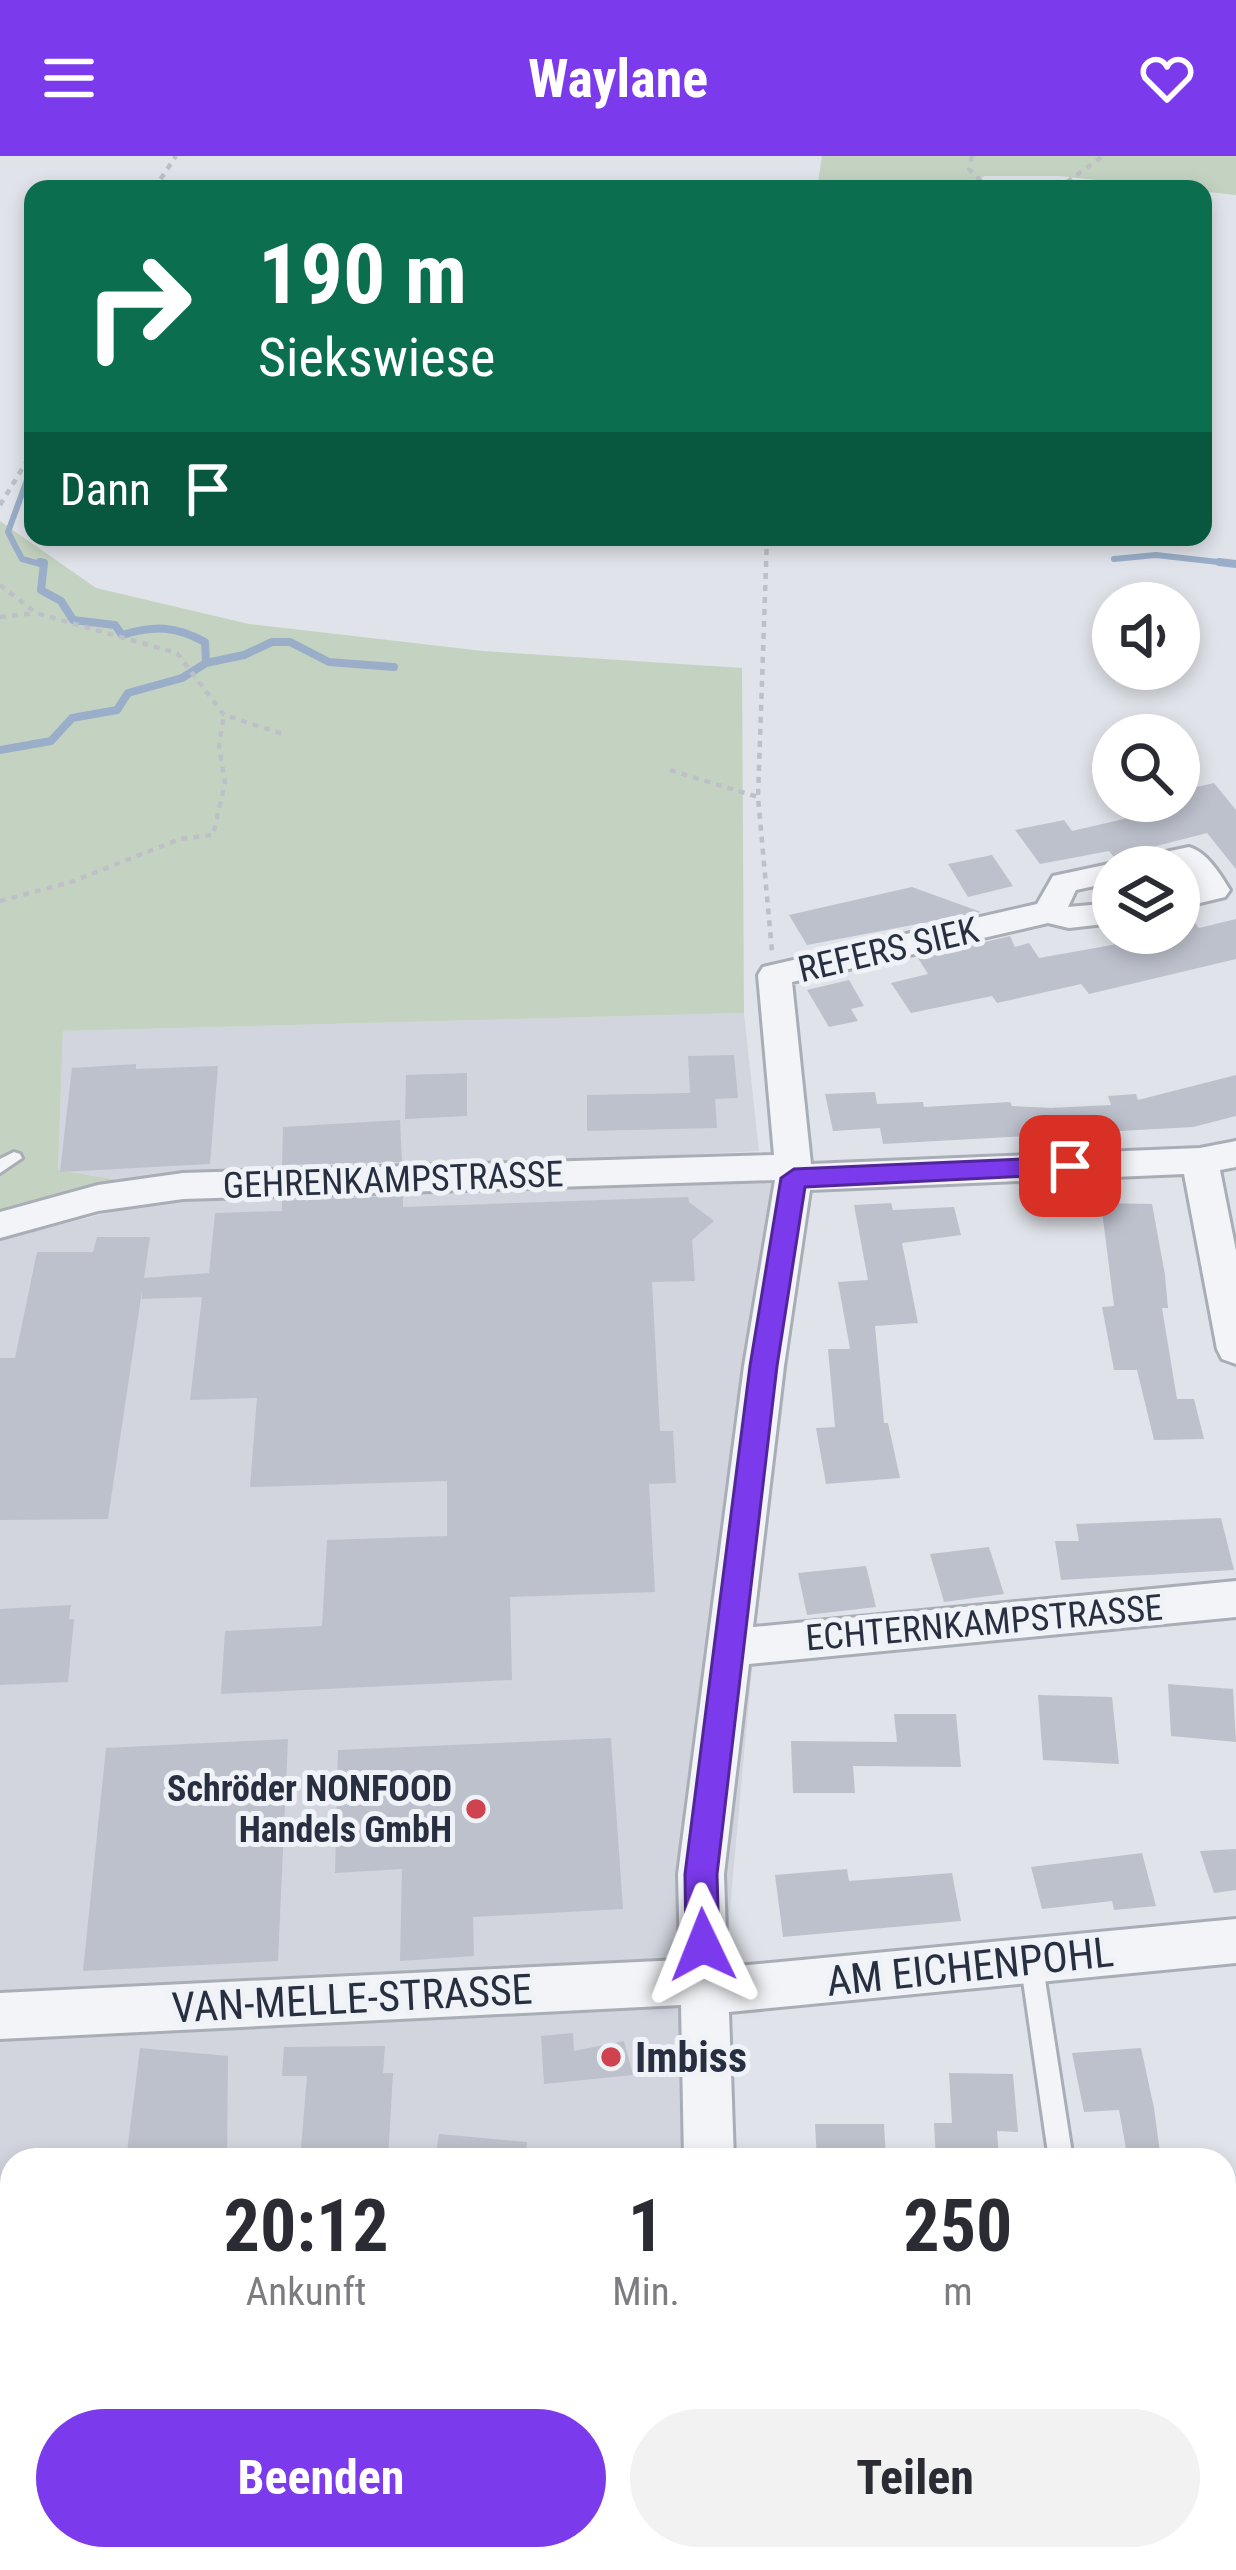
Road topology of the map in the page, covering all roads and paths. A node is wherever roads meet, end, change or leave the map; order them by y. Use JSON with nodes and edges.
{"nodes":[{"id":1,"x":1103,"y":156,"type":"edge"},
{"id":2,"x":1069,"y":180,"type":"edge"},
{"id":3,"x":24,"y":466,"type":"edge"},
{"id":4,"x":0,"y":505,"type":"edge"},
{"id":5,"x":767,"y":546,"type":"edge"},
{"id":6,"x":0,"y":586,"type":"edge"},
{"id":7,"x":36,"y":613,"type":"junction"},
{"id":8,"x":0,"y":617,"type":"edge"},
{"id":9,"x":224,"y":715,"type":"junction"},
{"id":10,"x":286,"y":735,"type":"dead end"},
{"id":11,"x":670,"y":770,"type":"dead end"},
{"id":12,"x":758,"y":797,"type":"junction"},
{"id":13,"x":1200,"y":867,"type":"edge"},
{"id":14,"x":1092,"y":877,"type":"edge"},
{"id":15,"x":1200,"y":894,"type":"edge"},
{"id":16,"x":0,"y":902,"type":"edge"},
{"id":17,"x":1049,"y":912,"type":"junction"},
{"id":18,"x":1092,"y":915,"type":"edge"},
{"id":19,"x":775,"y":975,"type":"junction"},
{"id":20,"x":1218,"y":1158,"type":"edge"},
{"id":21,"x":793,"y":1173,"type":"junction"},
{"id":22,"x":0,"y":1225,"type":"edge"},
{"id":23,"x":1236,"y":1349,"type":"edge"},
{"id":24,"x":1236,"y":1599,"type":"edge"},
{"id":25,"x":732,"y":1647,"type":"junction"},
{"id":26,"x":1236,"y":1941,"type":"edge"},
{"id":27,"x":1030,"y":1960,"type":"junction"},
{"id":28,"x":704,"y":1986,"type":"junction"},
{"id":29,"x":0,"y":2016,"type":"edge"},
{"id":30,"x":709,"y":2148,"type":"edge"},
{"id":31,"x":1059,"y":2148,"type":"edge"}],
"edges":[{"from":1,"to":2,"type":"path"},
{"from":3,"to":4,"type":"path"},
{"from":5,"to":12,"type":"path"},
{"from":6,"to":7,"type":"path"},
{"from":7,"to":8,"type":"path"},
{"from":7,"to":9,"type":"path"},
{"from":9,"to":10,"type":"path"},
{"from":9,"to":16,"type":"path"},
{"from":11,"to":12,"type":"path"},
{"from":12,"to":19,"type":"path"},
{"from":13,"to":15,"type":"street"},
{"from":14,"to":17,"type":"street","name":"REFERS SIEK"},
{"from":17,"to":18,"type":"street","name":"REFERS SIEK"},
{"from":17,"to":19,"type":"street","name":"REFERS SIEK"},
{"from":19,"to":21,"type":"street","name":"REFERS SIEK"},
{"from":20,"to":21,"type":"street","name":"GEHRENKAMPSTRASSE"},
{"from":20,"to":23,"type":"street"},
{"from":21,"to":22,"type":"street","name":"GEHRENKAMPSTRASSE"},
{"from":21,"to":25,"type":"street","name":"REFERS SIEK"},
{"from":24,"to":25,"type":"street","name":"ECHTERNKAMPSTRASSE"},
{"from":25,"to":28,"type":"street","name":"REFERS SIEK"},
{"from":26,"to":27,"type":"street","name":"AM EICHENPOHL"},
{"from":27,"to":28,"type":"street","name":"AM EICHENPOHL"},
{"from":27,"to":31,"type":"lane"},
{"from":28,"to":29,"type":"street","name":"VAN-MELLE-STRASSE"},
{"from":28,"to":30,"type":"street","name":"REFERS SIEK"}]}
